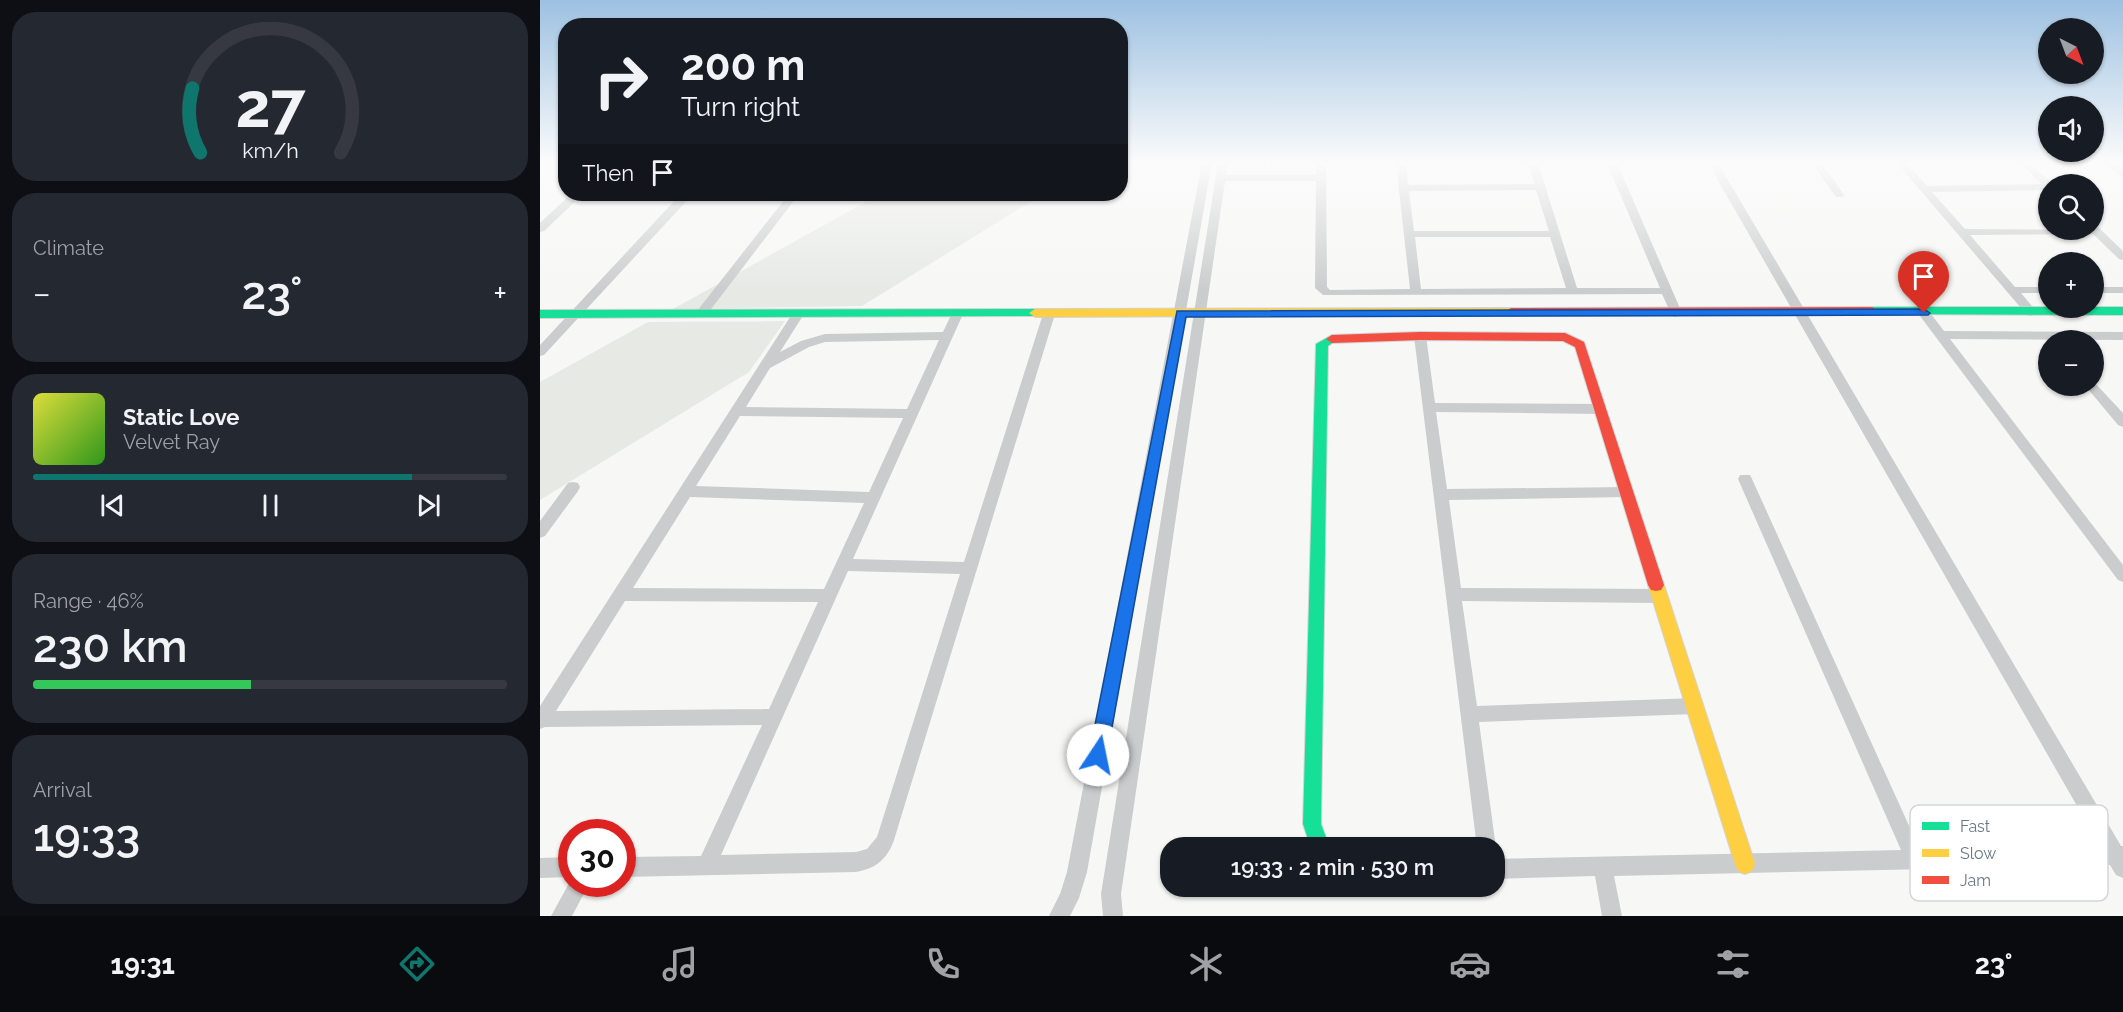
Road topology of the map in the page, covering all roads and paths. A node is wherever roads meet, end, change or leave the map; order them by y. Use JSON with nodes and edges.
{"nodes":[{"id":1,"x":565,"y":206,"type":"edge"},
{"id":2,"x":676,"y":206,"type":"edge"},
{"id":3,"x":785,"y":206,"type":"edge"},
{"id":4,"x":1200,"y":206,"type":"edge"},
{"id":5,"x":1217,"y":206,"type":"edge"},
{"id":6,"x":1321,"y":206,"type":"edge"},
{"id":7,"x":1406,"y":206,"type":"edge"},
{"id":8,"x":1546,"y":206,"type":"edge"},
{"id":9,"x":1630,"y":206,"type":"edge"},
{"id":10,"x":1738,"y":206,"type":"edge"},
{"id":11,"x":1939,"y":206,"type":"edge"},
{"id":12,"x":540,"y":229,"type":"edge"},
{"id":13,"x":2038,"y":231,"type":"edge"},
{"id":14,"x":1962,"y":232,"type":"junction"},
{"id":15,"x":1409,"y":234,"type":"junction"},
{"id":16,"x":1554,"y":234,"type":"junction"},
{"id":17,"x":2104,"y":239,"type":"edge"},
{"id":18,"x":2123,"y":257,"type":"edge"},
{"id":19,"x":2012,"y":290,"type":"junction"},
{"id":20,"x":2038,"y":290,"type":"edge"},
{"id":21,"x":2104,"y":290,"type":"edge"},
{"id":22,"x":2123,"y":290,"type":"edge"},
{"id":23,"x":1572,"y":291,"type":"junction"},
{"id":24,"x":1666,"y":291,"type":"junction"},
{"id":25,"x":1416,"y":293,"type":"junction"},
{"id":26,"x":2123,"y":311,"type":"edge"},
{"id":27,"x":2031,"y":312,"type":"junction"},
{"id":28,"x":1801,"y":313,"type":"junction"},
{"id":29,"x":1924,"y":313,"type":"junction"},
{"id":30,"x":540,"y":314,"type":"edge"},
{"id":31,"x":575,"y":314,"type":"junction"},
{"id":32,"x":701,"y":314,"type":"junction"},
{"id":33,"x":798,"y":314,"type":"junction"},
{"id":34,"x":957,"y":314,"type":"junction"},
{"id":35,"x":1049,"y":314,"type":"junction"},
{"id":36,"x":1181,"y":314,"type":"junction"},
{"id":37,"x":1200,"y":314,"type":"junction"},
{"id":38,"x":1676,"y":314,"type":"junction"},
{"id":39,"x":1941,"y":335,"type":"junction"},
{"id":40,"x":947,"y":336,"type":"junction"},
{"id":41,"x":1420,"y":336,"type":"junction"},
{"id":42,"x":2123,"y":336,"type":"edge"},
{"id":43,"x":2104,"y":337,"type":"edge"},
{"id":44,"x":2038,"y":338,"type":"edge"},
{"id":45,"x":540,"y":352,"type":"edge"},
{"id":46,"x":765,"y":365,"type":"junction"},
{"id":47,"x":2102,"y":396,"type":"edge"},
{"id":48,"x":1430,"y":407,"type":"junction"},
{"id":49,"x":1600,"y":409,"type":"junction"},
{"id":50,"x":736,"y":411,"type":"junction"},
{"id":51,"x":912,"y":414,"type":"junction"},
{"id":52,"x":2120,"y":415,"type":"edge"},
{"id":53,"x":1745,"y":479,"type":"dead end"},
{"id":54,"x":573,"y":487,"type":"dead end"},
{"id":55,"x":686,"y":491,"type":"junction"},
{"id":56,"x":1626,"y":492,"type":"junction"},
{"id":57,"x":1441,"y":495,"type":"junction"},
{"id":58,"x":874,"y":498,"type":"junction"},
{"id":59,"x":540,"y":532,"type":"edge"},
{"id":60,"x":844,"y":565,"type":"junction"},
{"id":61,"x":971,"y":568,"type":"junction"},
{"id":62,"x":2123,"y":576,"type":"edge"},
{"id":63,"x":620,"y":594,"type":"junction"},
{"id":64,"x":1454,"y":594,"type":"junction"},
{"id":65,"x":829,"y":596,"type":"junction"},
{"id":66,"x":1659,"y":596,"type":"junction"},
{"id":67,"x":1695,"y":706,"type":"junction"},
{"id":68,"x":1470,"y":714,"type":"junction"},
{"id":69,"x":775,"y":717,"type":"junction"},
{"id":70,"x":541,"y":720,"type":"edge"},
{"id":71,"x":2088,"y":805,"type":"edge"},
{"id":72,"x":1317,"y":837,"type":"edge"},
{"id":73,"x":1486,"y":837,"type":"edge"},
{"id":74,"x":2108,"y":838,"type":"edge"},
{"id":75,"x":1910,"y":849,"type":"edge"},
{"id":76,"x":2120,"y":859,"type":"edge"},
{"id":77,"x":1910,"y":860,"type":"edge"},
{"id":78,"x":1745,"y":864,"type":"junction"},
{"id":79,"x":707,"y":866,"type":"junction"},
{"id":80,"x":558,"y":867,"type":"edge"},
{"id":81,"x":636,"y":867,"type":"edge"},
{"id":82,"x":1603,"y":867,"type":"junction"},
{"id":83,"x":540,"y":868,"type":"edge"},
{"id":84,"x":1505,"y":869,"type":"edge"},
{"id":85,"x":572,"y":897,"type":"edge"},
{"id":86,"x":561,"y":916,"type":"edge"},
{"id":87,"x":1059,"y":916,"type":"edge"},
{"id":88,"x":1113,"y":916,"type":"edge"},
{"id":89,"x":1612,"y":916,"type":"edge"}],
"edges":[{"from":1,"to":12,"type":"street"},
{"from":2,"to":31,"type":"street"},
{"from":3,"to":32,"type":"street"},
{"from":4,"to":36,"type":"street"},
{"from":5,"to":37,"type":"street"},
{"from":6,"to":25,"type":"street"},
{"from":7,"to":15,"type":"street"},
{"from":8,"to":16,"type":"street"},
{"from":9,"to":24,"type":"street"},
{"from":10,"to":28,"type":"street"},
{"from":11,"to":14,"type":"street"},
{"from":13,"to":14,"type":"street"},
{"from":14,"to":19,"type":"street"},
{"from":15,"to":16,"type":"street"},
{"from":15,"to":25,"type":"street"},
{"from":16,"to":23,"type":"street"},
{"from":17,"to":18,"type":"street"},
{"from":19,"to":20,"type":"street"},
{"from":19,"to":27,"type":"street"},
{"from":21,"to":22,"type":"street"},
{"from":23,"to":24,"type":"street"},
{"from":23,"to":25,"type":"street"},
{"from":24,"to":38,"type":"street"},
{"from":26,"to":27,"type":"street"},
{"from":27,"to":29,"type":"street"},
{"from":28,"to":29,"type":"street"},
{"from":28,"to":38,"type":"street"},
{"from":28,"to":71,"type":"street"},
{"from":29,"to":39,"type":"street"},
{"from":30,"to":31,"type":"street"},
{"from":31,"to":32,"type":"street"},
{"from":31,"to":45,"type":"street"},
{"from":32,"to":33,"type":"street"},
{"from":33,"to":34,"type":"street"},
{"from":33,"to":46,"type":"street"},
{"from":34,"to":35,"type":"street"},
{"from":34,"to":40,"type":"street"},
{"from":35,"to":36,"type":"street"},
{"from":35,"to":61,"type":"street"},
{"from":36,"to":37,"type":"street"},
{"from":36,"to":87,"type":"street"},
{"from":37,"to":38,"type":"street"},
{"from":37,"to":88,"type":"street"},
{"from":39,"to":44,"type":"street"},
{"from":39,"to":62,"type":"street"},
{"from":40,"to":46,"type":"street"},
{"from":40,"to":51,"type":"street"},
{"from":41,"to":48,"type":"street"},
{"from":41,"to":49,"type":"street"},
{"from":41,"to":72,"type":"street"},
{"from":42,"to":43,"type":"street"},
{"from":46,"to":50,"type":"street"},
{"from":47,"to":52,"type":"street"},
{"from":48,"to":49,"type":"street"},
{"from":48,"to":57,"type":"street"},
{"from":49,"to":56,"type":"street"},
{"from":50,"to":51,"type":"street"},
{"from":50,"to":55,"type":"street"},
{"from":51,"to":58,"type":"street"},
{"from":53,"to":75,"type":"street"},
{"from":54,"to":59,"type":"street"},
{"from":55,"to":58,"type":"street"},
{"from":55,"to":63,"type":"street"},
{"from":56,"to":57,"type":"street"},
{"from":56,"to":66,"type":"street"},
{"from":57,"to":64,"type":"street"},
{"from":58,"to":60,"type":"street"},
{"from":60,"to":61,"type":"street"},
{"from":60,"to":65,"type":"street"},
{"from":61,"to":79,"type":"street"},
{"from":63,"to":65,"type":"street"},
{"from":63,"to":70,"type":"street"},
{"from":64,"to":66,"type":"street"},
{"from":64,"to":68,"type":"street"},
{"from":65,"to":69,"type":"street"},
{"from":66,"to":67,"type":"street"},
{"from":67,"to":68,"type":"street"},
{"from":67,"to":78,"type":"street"},
{"from":68,"to":73,"type":"street"},
{"from":69,"to":70,"type":"street"},
{"from":69,"to":79,"type":"street"},
{"from":74,"to":76,"type":"street"},
{"from":77,"to":78,"type":"street"},
{"from":78,"to":82,"type":"street"},
{"from":79,"to":81,"type":"street"},
{"from":80,"to":83,"type":"street"},
{"from":82,"to":84,"type":"street"},
{"from":82,"to":89,"type":"street"},
{"from":85,"to":86,"type":"street"}]}
